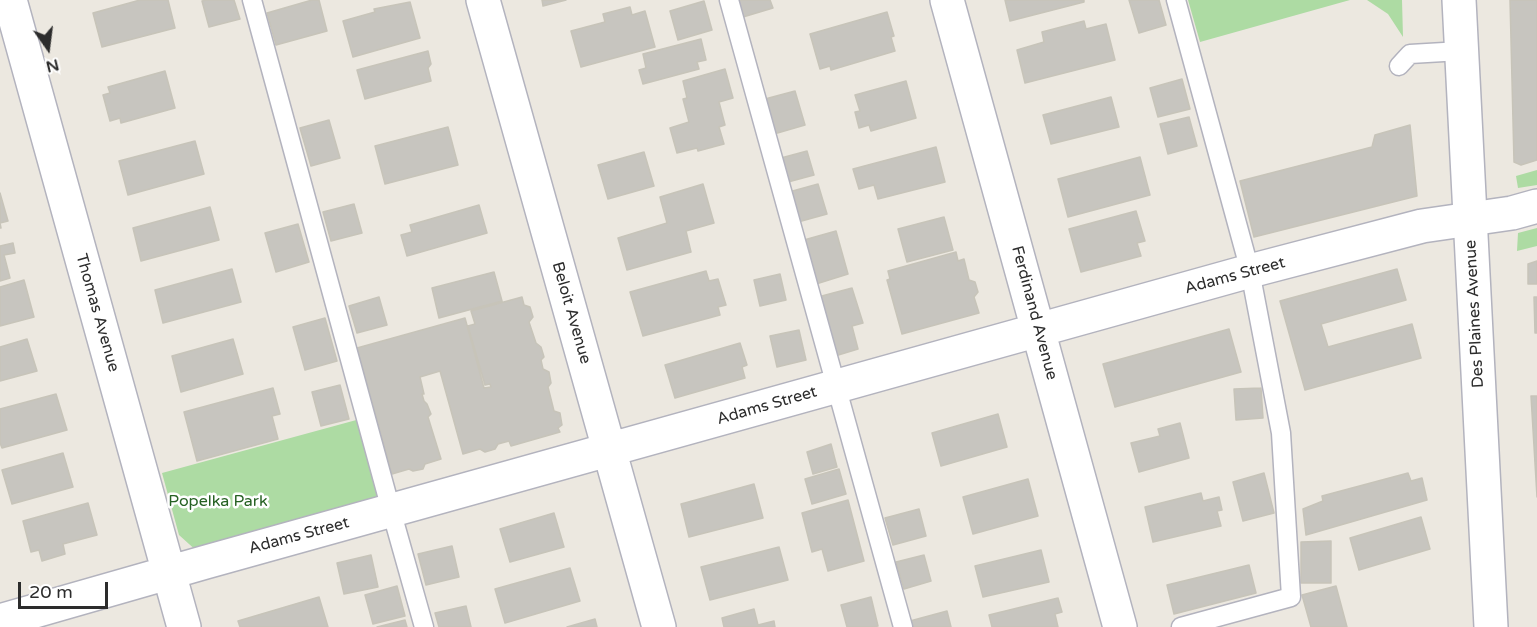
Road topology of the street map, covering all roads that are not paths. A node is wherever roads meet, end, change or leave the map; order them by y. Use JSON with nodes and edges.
{"nodes":[{"id":1,"x":10,"y":0,"type":"edge"},
{"id":2,"x":252,"y":0,"type":"edge"},
{"id":3,"x":483,"y":0,"type":"edge"},
{"id":4,"x":729,"y":0,"type":"edge"},
{"id":5,"x":947,"y":0,"type":"edge"},
{"id":6,"x":1176,"y":0,"type":"edge"},
{"id":7,"x":1459,"y":0,"type":"edge"},
{"id":8,"x":1461,"y":51,"type":"junction"},
{"id":9,"x":1399,"y":66,"type":"dead end"},
{"id":10,"x":1537,"y":206,"type":"edge"},
{"id":11,"x":1470,"y":219,"type":"junction"},
{"id":12,"x":1250,"y":271,"type":"junction"},
{"id":13,"x":1038,"y":330,"type":"junction"},
{"id":14,"x":837,"y":386,"type":"junction"},
{"id":15,"x":610,"y":449,"type":"junction"},
{"id":16,"x":391,"y":510,"type":"junction"},
{"id":17,"x":169,"y":572,"type":"junction"},
{"id":18,"x":0,"y":621,"type":"edge"},
{"id":19,"x":184,"y":627,"type":"edge"},
{"id":20,"x":424,"y":627,"type":"edge"},
{"id":21,"x":659,"y":627,"type":"edge"},
{"id":22,"x":903,"y":627,"type":"edge"},
{"id":23,"x":1120,"y":627,"type":"edge"},
{"id":24,"x":1180,"y":627,"type":"edge"},
{"id":25,"x":1491,"y":627,"type":"edge"}],
"edges":[{"from":1,"to":17,"type":"street","name":"Thomas Avenue"},
{"from":2,"to":16,"type":"lane"},
{"from":3,"to":15,"type":"street","name":"Beloit Avenue"},
{"from":4,"to":14,"type":"lane"},
{"from":5,"to":13,"type":"street","name":"Ferdinand Avenue"},
{"from":6,"to":12,"type":"lane"},
{"from":7,"to":8,"type":"street","name":"Des Plaines Avenue"},
{"from":8,"to":9,"type":"lane"},
{"from":8,"to":11,"type":"street","name":"Des Plaines Avenue"},
{"from":10,"to":11,"type":"street","name":"Adams Street"},
{"from":11,"to":12,"type":"street","name":"Adams Street"},
{"from":11,"to":25,"type":"street","name":"Des Plaines Avenue"},
{"from":12,"to":13,"type":"street","name":"Adams Street"},
{"from":12,"to":24,"type":"lane"},
{"from":13,"to":14,"type":"street","name":"Adams Street"},
{"from":13,"to":23,"type":"street","name":"Ferdinand Avenue"},
{"from":14,"to":15,"type":"street","name":"Adams Street"},
{"from":14,"to":22,"type":"lane"},
{"from":15,"to":16,"type":"street","name":"Adams Street"},
{"from":15,"to":21,"type":"street","name":"Beloit Avenue"},
{"from":16,"to":17,"type":"street","name":"Adams Street"},
{"from":16,"to":20,"type":"lane"},
{"from":17,"to":18,"type":"street","name":"Adams Street"},
{"from":17,"to":19,"type":"street","name":"Thomas Avenue"}]}
